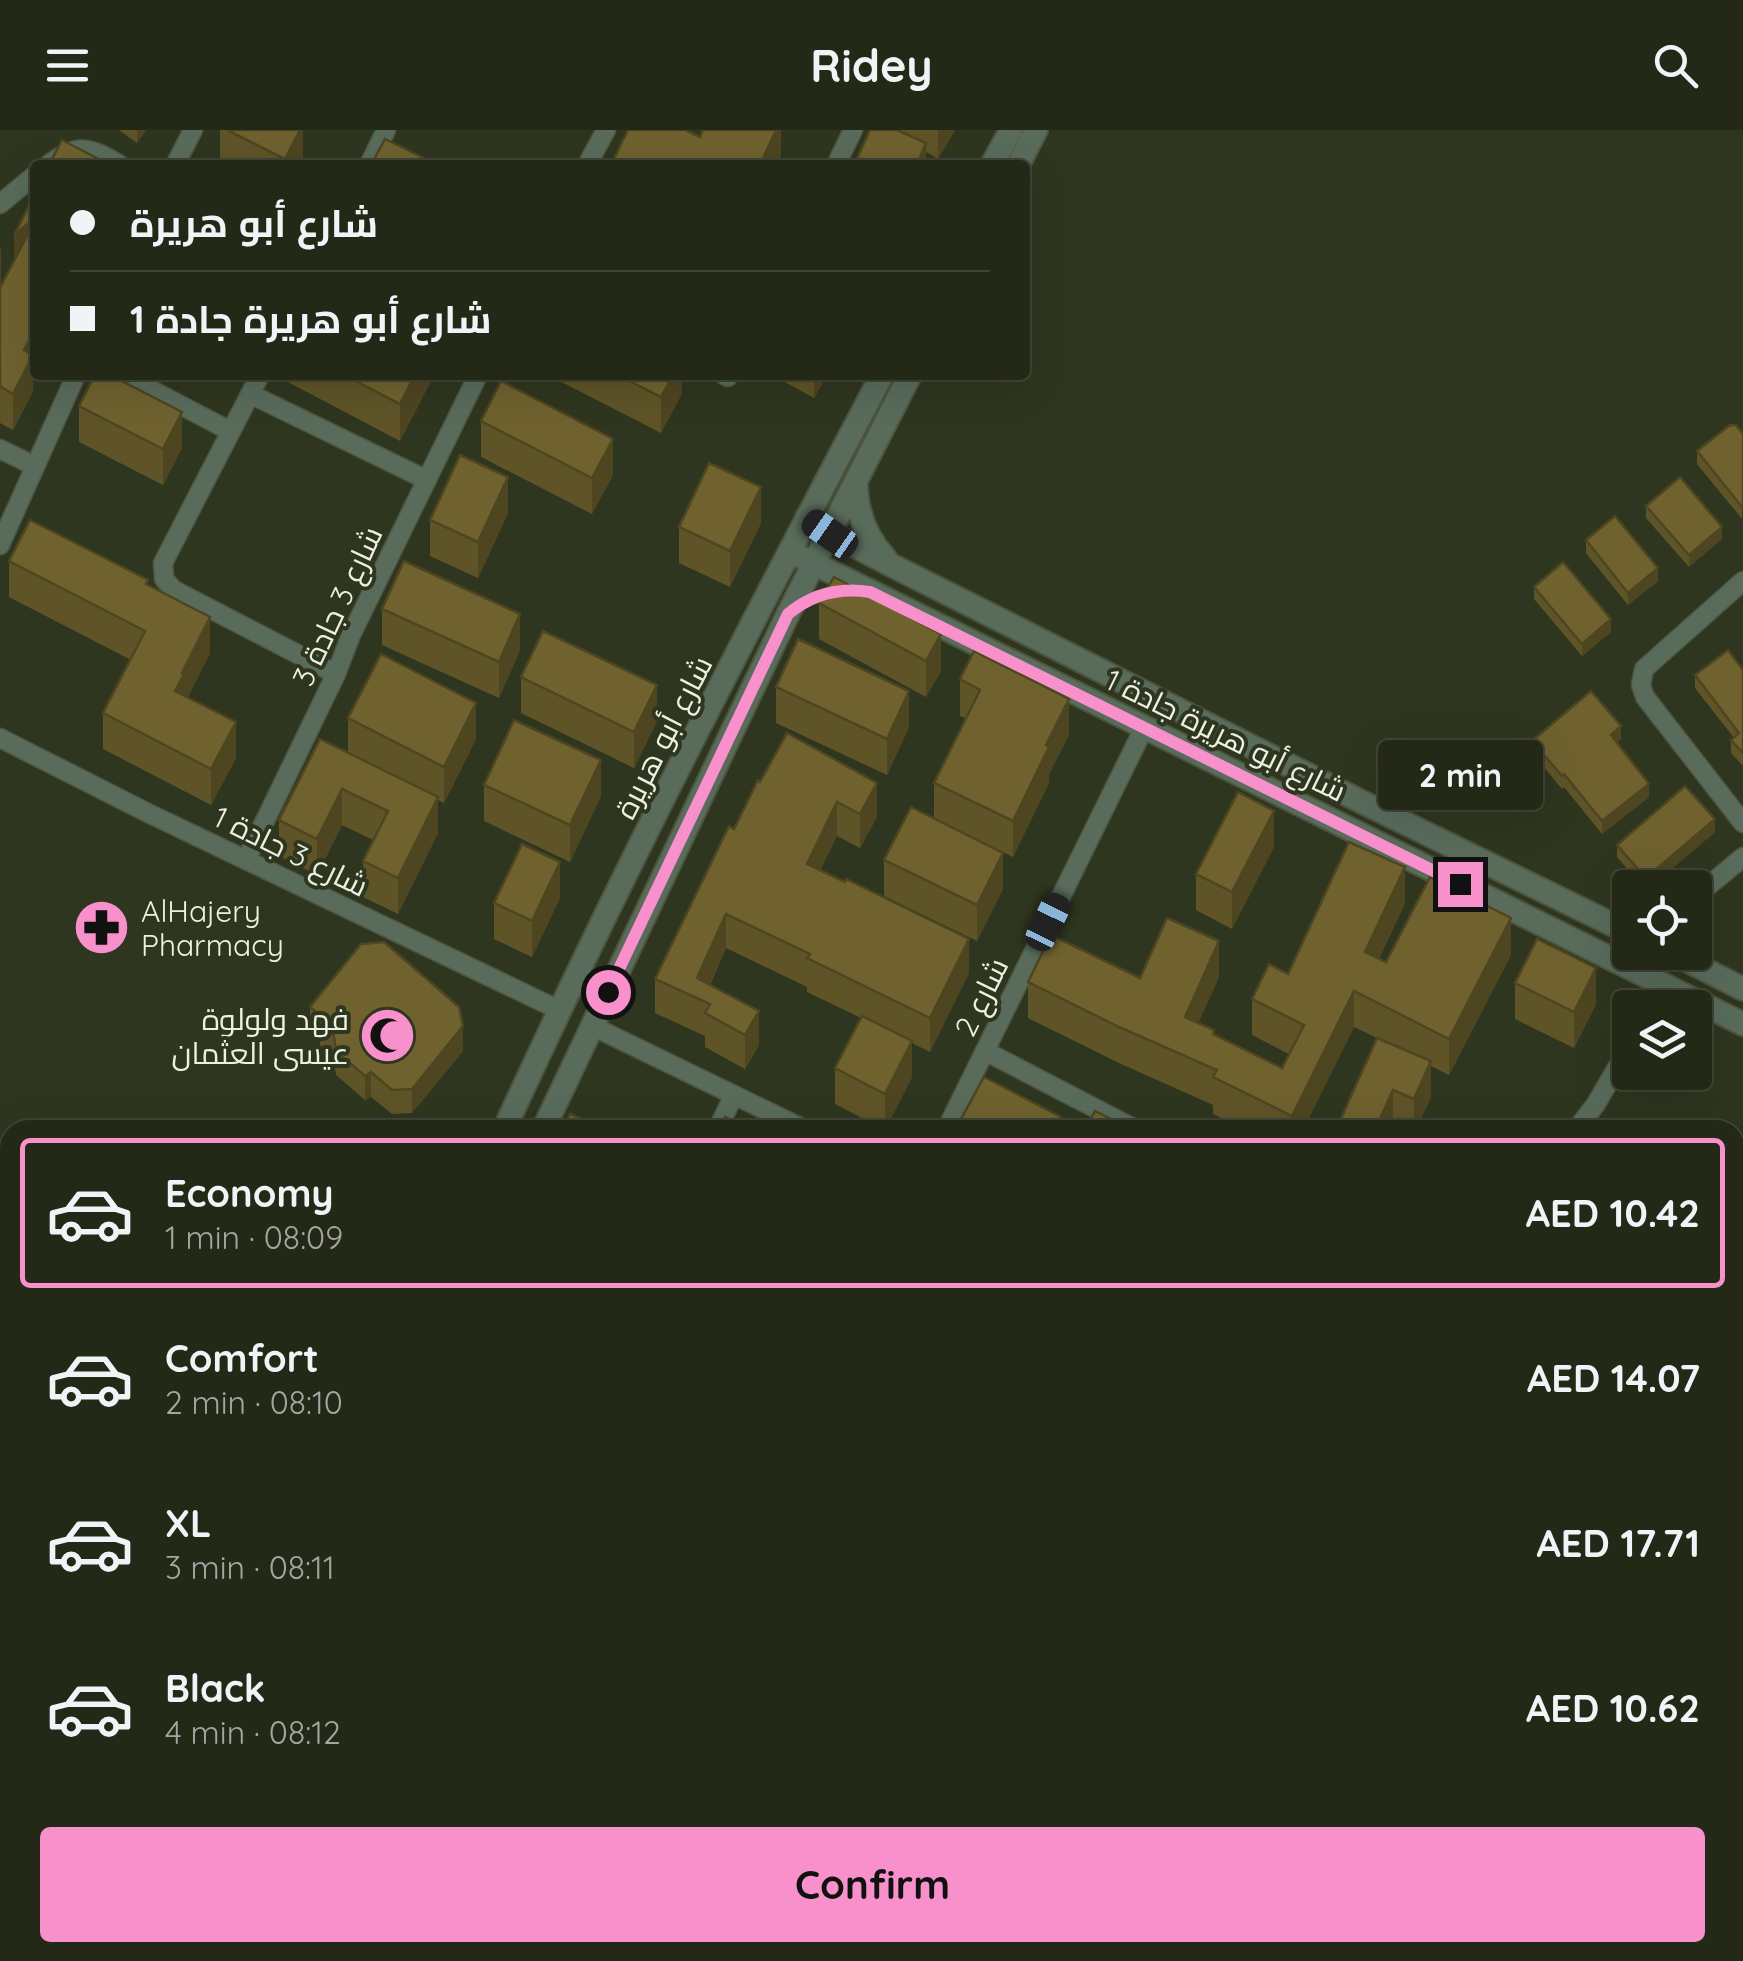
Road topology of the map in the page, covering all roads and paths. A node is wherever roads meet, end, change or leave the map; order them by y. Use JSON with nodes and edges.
{"nodes":[{"id":1,"x":193,"y":130,"type":"edge"},
{"id":2,"x":386,"y":130,"type":"edge"},
{"id":3,"x":606,"y":130,"type":"edge"},
{"id":4,"x":853,"y":130,"type":"edge"},
{"id":5,"x":1010,"y":130,"type":"edge"},
{"id":6,"x":1036,"y":130,"type":"edge"},
{"id":7,"x":56,"y":160,"type":"edge"},
{"id":8,"x":112,"y":160,"type":"edge"},
{"id":9,"x":177,"y":160,"type":"edge"},
{"id":10,"x":371,"y":160,"type":"edge"},
{"id":11,"x":590,"y":160,"type":"edge"},
{"id":12,"x":838,"y":160,"type":"edge"},
{"id":13,"x":995,"y":160,"type":"edge"},
{"id":14,"x":1021,"y":160,"type":"edge"},
{"id":15,"x":30,"y":179,"type":"edge"},
{"id":16,"x":0,"y":204,"type":"edge"},
{"id":17,"x":74,"y":380,"type":"edge"},
{"id":18,"x":133,"y":380,"type":"edge"},
{"id":19,"x":257,"y":380,"type":"edge"},
{"id":20,"x":476,"y":380,"type":"edge"},
{"id":21,"x":879,"y":380,"type":"edge"},
{"id":22,"x":907,"y":380,"type":"edge"},
{"id":23,"x":250,"y":394,"type":"junction"},
{"id":24,"x":230,"y":431,"type":"junction"},
{"id":25,"x":0,"y":449,"type":"edge"},
{"id":26,"x":34,"y":466,"type":"junction"},
{"id":27,"x":426,"y":480,"type":"junction"},
{"id":28,"x":856,"y":481,"type":"junction"},
{"id":29,"x":807,"y":517,"type":"junction"},
{"id":30,"x":830,"y":534,"type":"junction"},
{"id":31,"x":0,"y":545,"type":"edge"},
{"id":32,"x":791,"y":552,"type":"junction"},
{"id":33,"x":814,"y":564,"type":"junction"},
{"id":34,"x":894,"y":567,"type":"junction"},
{"id":35,"x":1743,"y":582,"type":"edge"},
{"id":36,"x":870,"y":592,"type":"junction"},
{"id":37,"x":788,"y":614,"type":"junction"},
{"id":38,"x":336,"y":674,"type":"junction"},
{"id":39,"x":1144,"y":728,"type":"junction"},
{"id":40,"x":0,"y":738,"type":"edge"},
{"id":41,"x":1743,"y":823,"type":"edge"},
{"id":42,"x":1743,"y":857,"type":"edge"},
{"id":43,"x":246,"y":860,"type":"junction"},
{"id":44,"x":1712,"y":883,"type":"edge"},
{"id":45,"x":1612,"y":924,"type":"edge"},
{"id":46,"x":1706,"y":970,"type":"edge"},
{"id":47,"x":1743,"y":988,"type":"edge"},
{"id":48,"x":1652,"y":990,"type":"edge"},
{"id":49,"x":559,"y":1010,"type":"junction"},
{"id":50,"x":1712,"y":1018,"type":"edge"},
{"id":51,"x":1743,"y":1024,"type":"edge"},
{"id":52,"x":592,"y":1026,"type":"junction"},
{"id":53,"x":984,"y":1052,"type":"junction"},
{"id":54,"x":1612,"y":1076,"type":"edge"},
{"id":55,"x":734,"y":1096,"type":"junction"},
{"id":56,"x":509,"y":1120,"type":"edge"},
{"id":57,"x":548,"y":1120,"type":"edge"},
{"id":58,"x":722,"y":1120,"type":"edge"},
{"id":59,"x":785,"y":1120,"type":"edge"},
{"id":60,"x":951,"y":1120,"type":"edge"},
{"id":61,"x":1117,"y":1120,"type":"edge"},
{"id":62,"x":1584,"y":1120,"type":"edge"}],
"edges":[{"from":1,"to":9,"type":"street"},
{"from":2,"to":10,"type":"street"},
{"from":3,"to":11,"type":"street"},
{"from":4,"to":12,"type":"street"},
{"from":5,"to":13,"type":"street"},
{"from":6,"to":14,"type":"street"},
{"from":7,"to":8,"type":"street"},
{"from":15,"to":16,"type":"street"},
{"from":17,"to":26,"type":"street"},
{"from":18,"to":24,"type":"street"},
{"from":19,"to":23,"type":"street"},
{"from":20,"to":27,"type":"street","name":"شارع 3 جادة 3"},
{"from":21,"to":29,"type":"street","name":"شارع أبو هريرة"},
{"from":22,"to":28,"type":"street","name":"شارع أبو هريرة"},
{"from":23,"to":24,"type":"street"},
{"from":23,"to":27,"type":"street"},
{"from":24,"to":38,"type":"street"},
{"from":25,"to":26,"type":"street"},
{"from":26,"to":31,"type":"street"},
{"from":27,"to":38,"type":"street","name":"شارع 3 جادة 3"},
{"from":28,"to":30,"type":"street","name":"شارع أبو هريرة"},
{"from":28,"to":34,"type":"street"},
{"from":29,"to":30,"type":"street","name":"شارع أبو هريرة جادة 1"},
{"from":29,"to":32,"type":"street","name":"شارع أبو هريرة"},
{"from":30,"to":33,"type":"street","name":"شارع أبو هريرة"},
{"from":30,"to":34,"type":"street","name":"شارع أبو هريرة جادة 1"},
{"from":32,"to":33,"type":"street","name":"شارع أبو هريرة جادة 1"},
{"from":32,"to":49,"type":"street","name":"شارع أبو هريرة"},
{"from":33,"to":36,"type":"street","name":"شارع أبو هريرة جادة 1"},
{"from":33,"to":37,"type":"street","name":"شارع أبو هريرة"},
{"from":34,"to":45,"type":"street","name":"شارع أبو هريرة جادة 1"},
{"from":35,"to":41,"type":"street"},
{"from":36,"to":37,"type":"street"},
{"from":36,"to":39,"type":"street","name":"شارع أبو هريرة جادة 1"},
{"from":37,"to":52,"type":"street","name":"شارع أبو هريرة"},
{"from":38,"to":43,"type":"street","name":"شارع 3 جادة 3"},
{"from":39,"to":48,"type":"street","name":"شارع أبو هريرة جادة 1"},
{"from":39,"to":53,"type":"street","name":"شارع 2"},
{"from":40,"to":43,"type":"street","name":"شارع 3 جادة 1"},
{"from":42,"to":44,"type":"street"},
{"from":43,"to":49,"type":"street","name":"شارع 3 جادة 1"},
{"from":46,"to":47,"type":"street"},
{"from":49,"to":56,"type":"street","name":"شارع أبو هريرة"},
{"from":50,"to":51,"type":"street","name":"شارع أبو هريرة جادة 1"},
{"from":52,"to":55,"type":"street"},
{"from":52,"to":57,"type":"street","name":"شارع أبو هريرة"},
{"from":53,"to":60,"type":"street","name":"شارع 2"},
{"from":53,"to":61,"type":"street"},
{"from":54,"to":62,"type":"street"},
{"from":55,"to":58,"type":"street"},
{"from":55,"to":59,"type":"street"}]}
